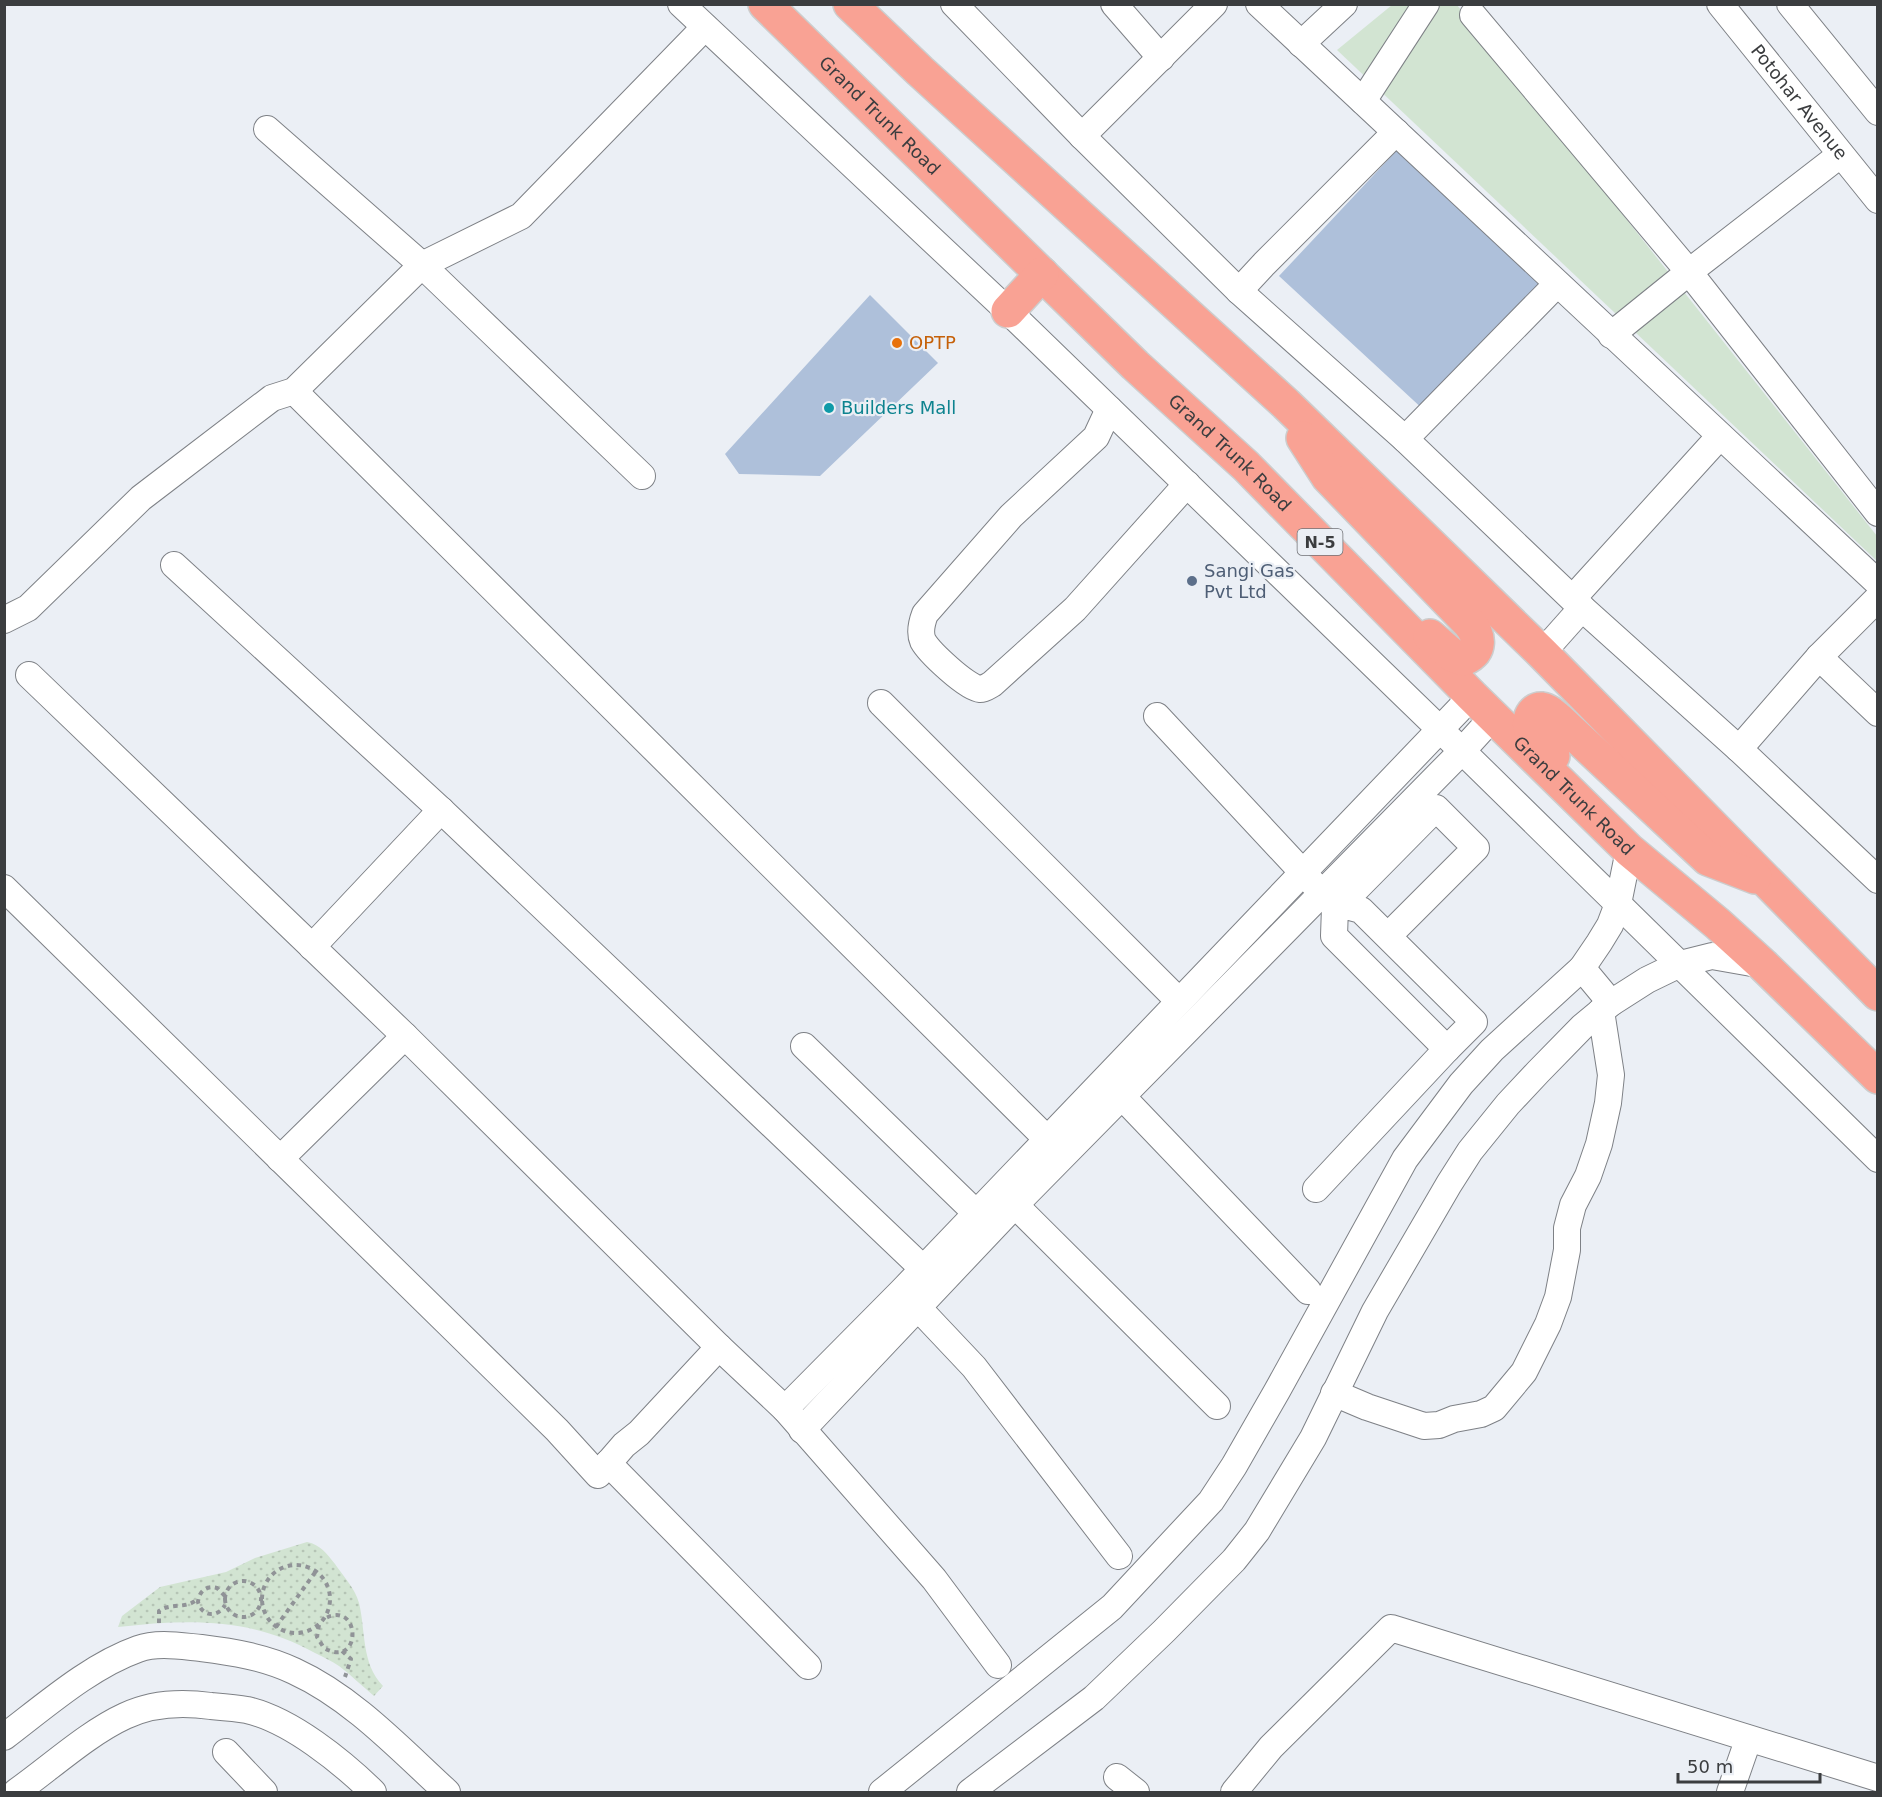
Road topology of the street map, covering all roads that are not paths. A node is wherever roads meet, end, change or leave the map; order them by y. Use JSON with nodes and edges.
{"nodes":[{"id":1,"x":681,"y":4,"type":"edge"},
{"id":2,"x":765,"y":4,"type":"edge"},
{"id":3,"x":850,"y":4,"type":"edge"},
{"id":4,"x":954,"y":4,"type":"edge"},
{"id":5,"x":1114,"y":4,"type":"edge"},
{"id":6,"x":1214,"y":4,"type":"edge"},
{"id":7,"x":1259,"y":4,"type":"edge"},
{"id":8,"x":1344,"y":4,"type":"edge"},
{"id":9,"x":1426,"y":4,"type":"edge"},
{"id":10,"x":1720,"y":4,"type":"edge"},
{"id":11,"x":1790,"y":4,"type":"edge"},
{"id":12,"x":1473,"y":15,"type":"dead end"},
{"id":13,"x":705,"y":27,"type":"junction"},
{"id":14,"x":1301,"y":44,"type":"junction"},
{"id":15,"x":1161,"y":58,"type":"junction"},
{"id":16,"x":1363,"y":101,"type":"junction"},
{"id":17,"x":1878,"y":112,"type":"edge"},
{"id":18,"x":267,"y":129,"type":"dead end"},
{"id":19,"x":1396,"y":132,"type":"junction"},
{"id":20,"x":1082,"y":136,"type":"junction"},
{"id":21,"x":1840,"y":155,"type":"junction"},
{"id":22,"x":1878,"y":200,"type":"edge"},
{"id":23,"x":422,"y":265,"type":"junction"},
{"id":24,"x":1689,"y":272,"type":"junction"},
{"id":25,"x":1042,"y":274,"type":"junction"},
{"id":26,"x":1557,"y":284,"type":"junction"},
{"id":27,"x":1239,"y":291,"type":"junction"},
{"id":28,"x":1008,"y":311,"type":"junction"},
{"id":29,"x":1611,"y":335,"type":"junction"},
{"id":30,"x":294,"y":391,"type":"junction"},
{"id":31,"x":1286,"y":404,"type":"junction"},
{"id":32,"x":1109,"y":409,"type":"junction"},
{"id":33,"x":1720,"y":436,"type":"junction"},
{"id":34,"x":1405,"y":439,"type":"junction"},
{"id":35,"x":1246,"y":466,"type":"junction"},
{"id":36,"x":642,"y":476,"type":"dead end"},
{"id":37,"x":1187,"y":484,"type":"junction"},
{"id":38,"x":1878,"y":513,"type":"edge"},
{"id":39,"x":174,"y":565,"type":"dead end"},
{"id":40,"x":1878,"y":583,"type":"edge"},
{"id":41,"x":1878,"y":598,"type":"edge"},
{"id":42,"x":1577,"y":603,"type":"junction"},
{"id":43,"x":4,"y":621,"type":"edge"},
{"id":44,"x":1542,"y":653,"type":"junction"},
{"id":45,"x":1819,"y":657,"type":"junction"},
{"id":46,"x":29,"y":675,"type":"dead end"},
{"id":47,"x":881,"y":703,"type":"dead end"},
{"id":48,"x":1482,"y":707,"type":"junction"},
{"id":49,"x":1878,"y":713,"type":"edge"},
{"id":50,"x":1157,"y":716,"type":"dead end"},
{"id":51,"x":1440,"y":729,"type":"junction"},
{"id":52,"x":1739,"y":749,"type":"junction"},
{"id":53,"x":1462,"y":751,"type":"junction"},
{"id":54,"x":441,"y":810,"type":"junction"},
{"id":55,"x":1629,"y":850,"type":"junction"},
{"id":56,"x":1302,"y":872,"type":"junction"},
{"id":57,"x":1878,"y":880,"type":"edge"},
{"id":58,"x":1765,"y":881,"type":"junction"},
{"id":59,"x":4,"y":888,"type":"edge"},
{"id":60,"x":1334,"y":902,"type":"junction"},
{"id":61,"x":1618,"y":904,"type":"junction"},
{"id":62,"x":1718,"y":924,"type":"junction"},
{"id":63,"x":1388,"y":936,"type":"junction"},
{"id":64,"x":312,"y":947,"type":"junction"},
{"id":65,"x":1680,"y":964,"type":"junction"},
{"id":66,"x":1763,"y":965,"type":"junction"},
{"id":67,"x":1582,"y":968,"type":"junction"},
{"id":68,"x":1878,"y":994,"type":"edge"},
{"id":69,"x":1179,"y":1001,"type":"junction"},
{"id":70,"x":1606,"y":1007,"type":"junction"},
{"id":71,"x":405,"y":1036,"type":"junction"},
{"id":72,"x":804,"y":1046,"type":"dead end"},
{"id":73,"x":1448,"y":1049,"type":"junction"},
{"id":74,"x":1878,"y":1077,"type":"edge"},
{"id":75,"x":1105,"y":1078,"type":"junction"},
{"id":76,"x":1122,"y":1096,"type":"junction"},
{"id":77,"x":1046,"y":1138,"type":"junction"},
{"id":78,"x":280,"y":1159,"type":"junction"},
{"id":79,"x":1878,"y":1159,"type":"edge"},
{"id":80,"x":1316,"y":1189,"type":"dead end"},
{"id":81,"x":1006,"y":1197,"type":"junction"},
{"id":82,"x":976,"y":1213,"type":"junction"},
{"id":83,"x":930,"y":1278,"type":"junction"},
{"id":84,"x":1308,"y":1291,"type":"dead end"},
{"id":85,"x":909,"y":1300,"type":"junction"},
{"id":86,"x":719,"y":1347,"type":"junction"},
{"id":87,"x":1334,"y":1393,"type":"junction"},
{"id":88,"x":1217,"y":1406,"type":"dead end"},
{"id":89,"x":785,"y":1409,"type":"junction"},
{"id":90,"x":802,"y":1430,"type":"junction"},
{"id":91,"x":608,"y":1463,"type":"junction"},
{"id":92,"x":1119,"y":1556,"type":"dead end"},
{"id":93,"x":998,"y":1665,"type":"dead end"},
{"id":94,"x":808,"y":1666,"type":"dead end"},
{"id":95,"x":4,"y":1737,"type":"edge"},
{"id":96,"x":1746,"y":1738,"type":"junction"},
{"id":97,"x":225,"y":1752,"type":"dead end"},
{"id":98,"x":1878,"y":1778,"type":"edge"},
{"id":99,"x":16,"y":1792,"type":"edge"},
{"id":100,"x":264,"y":1792,"type":"edge"},
{"id":101,"x":373,"y":1792,"type":"edge"},
{"id":102,"x":447,"y":1792,"type":"edge"},
{"id":103,"x":882,"y":1792,"type":"edge"},
{"id":104,"x":970,"y":1792,"type":"edge"},
{"id":105,"x":1234,"y":1792,"type":"edge"},
{"id":106,"x":1730,"y":1792,"type":"edge"}],
"edges":[{"from":1,"to":13,"type":"street"},
{"from":2,"to":25,"type":"highway","name":"Grand Trunk Road","number":"N-5"},
{"from":3,"to":31,"type":"highway"},
{"from":4,"to":20,"type":"street"},
{"from":5,"to":15,"type":"street"},
{"from":6,"to":15,"type":"street"},
{"from":7,"to":14,"type":"street"},
{"from":8,"to":14,"type":"street"},
{"from":9,"to":16,"type":"street"},
{"from":10,"to":21,"type":"street","name":"Potohar Avenue"},
{"from":11,"to":17,"type":"street"},
{"from":12,"to":24,"type":"street"},
{"from":13,"to":23,"type":"street"},
{"from":13,"to":28,"type":"street"},
{"from":14,"to":16,"type":"street"},
{"from":15,"to":20,"type":"street"},
{"from":16,"to":19,"type":"street"},
{"from":18,"to":23,"type":"street"},
{"from":19,"to":26,"type":"street"},
{"from":19,"to":27,"type":"street"},
{"from":20,"to":27,"type":"street"},
{"from":21,"to":22,"type":"street","name":"Potohar Avenue"},
{"from":21,"to":24,"type":"street"},
{"from":23,"to":30,"type":"street"},
{"from":23,"to":36,"type":"street"},
{"from":24,"to":29,"type":"street"},
{"from":24,"to":38,"type":"street"},
{"from":25,"to":28,"type":"highway"},
{"from":25,"to":35,"type":"highway","name":"Grand Trunk Road","number":"N-5"},
{"from":26,"to":29,"type":"street"},
{"from":26,"to":34,"type":"street"},
{"from":27,"to":34,"type":"street"},
{"from":28,"to":32,"type":"street"},
{"from":29,"to":33,"type":"street"},
{"from":30,"to":43,"type":"street"},
{"from":30,"to":77,"type":"street"},
{"from":31,"to":35,"type":"highway"},
{"from":31,"to":44,"type":"highway"},
{"from":32,"to":37,"type":"street"},
{"from":32,"to":37,"type":"street"},
{"from":33,"to":40,"type":"street"},
{"from":33,"to":42,"type":"street"},
{"from":34,"to":42,"type":"street"},
{"from":35,"to":48,"type":"highway","name":"Grand Trunk Road","number":"N-5"},
{"from":37,"to":51,"type":"street"},
{"from":39,"to":54,"type":"street"},
{"from":41,"to":45,"type":"street"},
{"from":42,"to":44,"type":"street"},
{"from":42,"to":52,"type":"street"},
{"from":44,"to":58,"type":"highway"},
{"from":45,"to":49,"type":"street"},
{"from":45,"to":52,"type":"street"},
{"from":46,"to":64,"type":"street"},
{"from":47,"to":69,"type":"street"},
{"from":48,"to":51,"type":"street"},
{"from":48,"to":53,"type":"street"},
{"from":48,"to":55,"type":"highway","name":"Grand Trunk Road","number":"N-5"},
{"from":50,"to":56,"type":"street"},
{"from":51,"to":53,"type":"street"},
{"from":51,"to":56,"type":"street"},
{"from":52,"to":57,"type":"street"},
{"from":53,"to":60,"type":"street"},
{"from":53,"to":61,"type":"street"},
{"from":54,"to":64,"type":"street"},
{"from":54,"to":83,"type":"street"},
{"from":55,"to":61,"type":"street"},
{"from":55,"to":62,"type":"highway","name":"Grand Trunk Road","number":"N-5"},
{"from":56,"to":60,"type":"street"},
{"from":56,"to":69,"type":"street"},
{"from":58,"to":62,"type":"highway"},
{"from":58,"to":68,"type":"highway"},
{"from":59,"to":78,"type":"street"},
{"from":60,"to":63,"type":"street"},
{"from":60,"to":63,"type":"street"},
{"from":60,"to":73,"type":"street"},
{"from":60,"to":76,"type":"street"},
{"from":61,"to":65,"type":"street"},
{"from":61,"to":67,"type":"street"},
{"from":62,"to":66,"type":"highway","name":"Grand Trunk Road","number":"N-5"},
{"from":63,"to":73,"type":"street"},
{"from":64,"to":71,"type":"street"},
{"from":65,"to":66,"type":"street"},
{"from":65,"to":70,"type":"street"},
{"from":65,"to":79,"type":"street"},
{"from":66,"to":74,"type":"highway","name":"Grand Trunk Road","number":"N-5"},
{"from":67,"to":70,"type":"street"},
{"from":67,"to":103,"type":"street"},
{"from":69,"to":75,"type":"street"},
{"from":70,"to":87,"type":"street"},
{"from":70,"to":87,"type":"street"},
{"from":71,"to":78,"type":"street"},
{"from":71,"to":86,"type":"street"},
{"from":72,"to":82,"type":"street"},
{"from":73,"to":80,"type":"street"},
{"from":75,"to":76,"type":"street"},
{"from":75,"to":77,"type":"street"},
{"from":76,"to":81,"type":"street"},
{"from":76,"to":84,"type":"street"},
{"from":77,"to":81,"type":"street"},
{"from":78,"to":91,"type":"street"},
{"from":81,"to":82,"type":"street"},
{"from":81,"to":83,"type":"street"},
{"from":81,"to":88,"type":"street"},
{"from":82,"to":83,"type":"street"},
{"from":83,"to":85,"type":"street"},
{"from":85,"to":89,"type":"street"},
{"from":85,"to":90,"type":"street"},
{"from":85,"to":92,"type":"street"},
{"from":86,"to":89,"type":"street"},
{"from":86,"to":91,"type":"street"},
{"from":87,"to":104,"type":"street"},
{"from":89,"to":90,"type":"street"},
{"from":90,"to":93,"type":"street"},
{"from":91,"to":94,"type":"street"},
{"from":95,"to":102,"type":"street"},
{"from":96,"to":98,"type":"street"},
{"from":96,"to":105,"type":"street"},
{"from":96,"to":106,"type":"street"},
{"from":97,"to":100,"type":"street"},
{"from":99,"to":101,"type":"street"}]}
